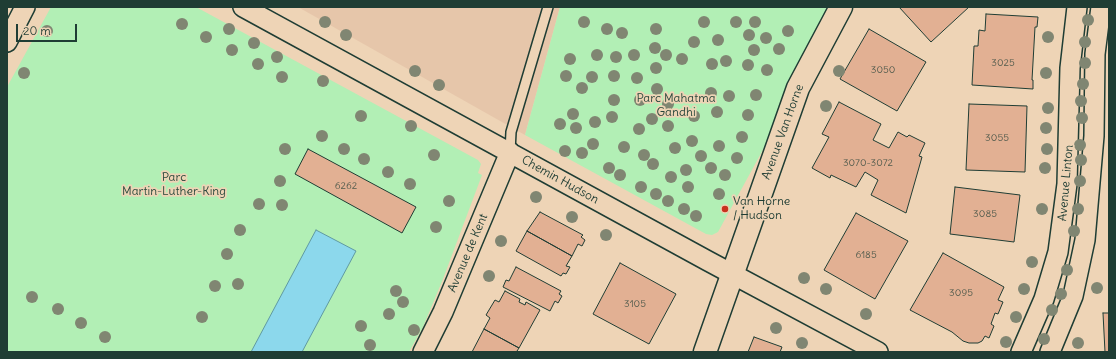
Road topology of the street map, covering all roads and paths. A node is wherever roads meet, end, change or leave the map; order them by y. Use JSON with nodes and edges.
{"nodes":[{"id":1,"x":26,"y":7,"type":"edge"},
{"id":2,"x":243,"y":7,"type":"edge"},
{"id":3,"x":548,"y":7,"type":"edge"},
{"id":4,"x":841,"y":7,"type":"edge"},
{"id":5,"x":1077,"y":7,"type":"edge"},
{"id":6,"x":1101,"y":7,"type":"edge"},
{"id":7,"x":7,"y":42,"type":"edge"},
{"id":8,"x":510,"y":152,"type":"junction"},
{"id":9,"x":732,"y":274,"type":"junction"},
{"id":10,"x":423,"y":352,"type":"edge"},
{"id":11,"x":705,"y":352,"type":"edge"},
{"id":12,"x":878,"y":352,"type":"edge"},
{"id":13,"x":1021,"y":352,"type":"edge"},
{"id":14,"x":1050,"y":352,"type":"edge"}],
"edges":[{"from":1,"to":7,"type":"street"},
{"from":2,"to":8,"type":"street","name":"Chemin Hudson"},
{"from":3,"to":8,"type":"lane"},
{"from":4,"to":9,"type":"main road","name":"Avenue Van Horne"},
{"from":5,"to":13,"type":"street","name":"Avenue Linton"},
{"from":6,"to":14,"type":"street","name":"Avenue Linton"},
{"from":8,"to":9,"type":"street","name":"Chemin Hudson"},
{"from":8,"to":10,"type":"street","name":"Avenue de Kent"},
{"from":9,"to":11,"type":"main road","name":"Avenue Van Horne"},
{"from":9,"to":12,"type":"street","name":"Chemin Hudson"}]}
